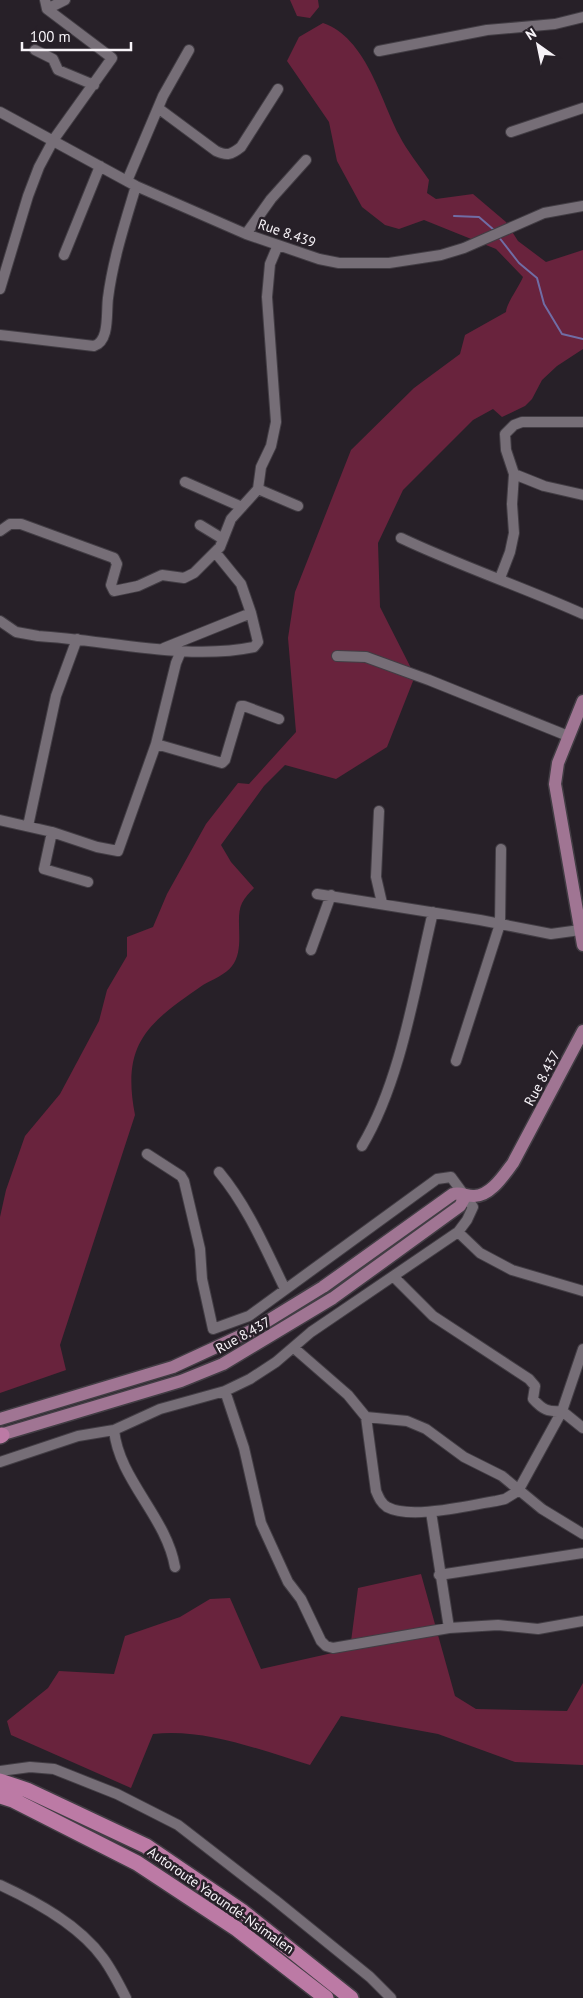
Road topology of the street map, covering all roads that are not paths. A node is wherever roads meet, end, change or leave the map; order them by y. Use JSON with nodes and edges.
{"nodes":[{"id":1,"x":65,"y":0,"type":"edge"},
{"id":2,"x":46,"y":4,"type":"edge"},
{"id":3,"x":583,"y":17,"type":"edge"},
{"id":4,"x":35,"y":50,"type":"dead end"},
{"id":5,"x":189,"y":50,"type":"dead end"},
{"id":6,"x":379,"y":51,"type":"dead end"},
{"id":7,"x":94,"y":85,"type":"junction"},
{"id":8,"x":278,"y":89,"type":"dead end"},
{"id":9,"x":158,"y":108,"type":"junction"},
{"id":10,"x":583,"y":108,"type":"edge"},
{"id":11,"x":0,"y":112,"type":"edge"},
{"id":12,"x":511,"y":132,"type":"dead end"},
{"id":13,"x":54,"y":139,"type":"junction"},
{"id":14,"x":306,"y":160,"type":"dead end"},
{"id":15,"x":100,"y":166,"type":"junction"},
{"id":16,"x":131,"y":183,"type":"junction"},
{"id":17,"x":583,"y":206,"type":"edge"},
{"id":18,"x":246,"y":234,"type":"junction"},
{"id":19,"x":278,"y":245,"type":"junction"},
{"id":20,"x":64,"y":255,"type":"dead end"},
{"id":21,"x":0,"y":288,"type":"edge"},
{"id":22,"x":0,"y":335,"type":"edge"},
{"id":23,"x":583,"y":422,"type":"edge"},
{"id":24,"x":514,"y":474,"type":"junction"},
{"id":25,"x":185,"y":482,"type":"dead end"},
{"id":26,"x":258,"y":489,"type":"junction"},
{"id":27,"x":583,"y":496,"type":"edge"},
{"id":28,"x":298,"y":506,"type":"dead end"},
{"id":29,"x":242,"y":507,"type":"junction"},
{"id":30,"x":200,"y":525,"type":"dead end"},
{"id":31,"x":0,"y":530,"type":"edge"},
{"id":32,"x":401,"y":538,"type":"dead end"},
{"id":33,"x":223,"y":539,"type":"junction"},
{"id":34,"x":215,"y":552,"type":"junction"},
{"id":35,"x":500,"y":578,"type":"junction"},
{"id":36,"x":251,"y":613,"type":"junction"},
{"id":37,"x":583,"y":614,"type":"edge"},
{"id":38,"x":1,"y":624,"type":"edge"},
{"id":39,"x":77,"y":639,"type":"junction"},
{"id":40,"x":163,"y":649,"type":"junction"},
{"id":41,"x":181,"y":651,"type":"junction"},
{"id":42,"x":337,"y":656,"type":"dead end"},
{"id":43,"x":583,"y":702,"type":"edge"},
{"id":44,"x":279,"y":719,"type":"dead end"},
{"id":45,"x":579,"y":720,"type":"edge"},
{"id":46,"x":568,"y":736,"type":"junction"},
{"id":47,"x":156,"y":744,"type":"junction"},
{"id":48,"x":379,"y":811,"type":"dead end"},
{"id":49,"x":0,"y":820,"type":"edge"},
{"id":50,"x":28,"y":826,"type":"junction"},
{"id":51,"x":52,"y":832,"type":"junction"},
{"id":52,"x":501,"y":849,"type":"dead end"},
{"id":53,"x":88,"y":882,"type":"dead end"},
{"id":54,"x":317,"y":894,"type":"dead end"},
{"id":55,"x":578,"y":894,"type":"edge"},
{"id":56,"x":331,"y":895,"type":"junction"},
{"id":57,"x":382,"y":903,"type":"junction"},
{"id":58,"x":433,"y":912,"type":"junction"},
{"id":59,"x":500,"y":924,"type":"junction"},
{"id":60,"x":580,"y":930,"type":"junction"},
{"id":61,"x":583,"y":944,"type":"edge"},
{"id":62,"x":311,"y":950,"type":"dead end"},
{"id":63,"x":583,"y":1031,"type":"edge"},
{"id":64,"x":456,"y":1061,"type":"dead end"},
{"id":65,"x":362,"y":1146,"type":"dead end"},
{"id":66,"x":147,"y":1154,"type":"dead end"},
{"id":67,"x":219,"y":1172,"type":"dead end"},
{"id":68,"x":466,"y":1195,"type":"junction"},
{"id":69,"x":458,"y":1232,"type":"junction"},
{"id":70,"x":394,"y":1277,"type":"junction"},
{"id":71,"x":285,"y":1290,"type":"junction"},
{"id":72,"x":583,"y":1291,"type":"edge"},
{"id":73,"x":294,"y":1348,"type":"junction"},
{"id":74,"x":583,"y":1349,"type":"edge"},
{"id":75,"x":226,"y":1391,"type":"junction"},
{"id":76,"x":562,"y":1411,"type":"junction"},
{"id":77,"x":366,"y":1416,"type":"junction"},
{"id":78,"x":0,"y":1419,"type":"edge"},
{"id":79,"x":583,"y":1428,"type":"edge"},
{"id":80,"x":114,"y":1430,"type":"junction"},
{"id":81,"x":1,"y":1435,"type":"edge"},
{"id":82,"x":0,"y":1462,"type":"edge"},
{"id":83,"x":518,"y":1492,"type":"junction"},
{"id":84,"x":431,"y":1512,"type":"junction"},
{"id":85,"x":583,"y":1534,"type":"edge"},
{"id":86,"x":583,"y":1553,"type":"edge"},
{"id":87,"x":175,"y":1567,"type":"dead end"},
{"id":88,"x":439,"y":1574,"type":"junction"},
{"id":89,"x":583,"y":1621,"type":"edge"},
{"id":90,"x":449,"y":1628,"type":"junction"},
{"id":91,"x":0,"y":1772,"type":"edge"},
{"id":92,"x":0,"y":1781,"type":"edge"},
{"id":93,"x":27,"y":1790,"type":"junction"},
{"id":94,"x":4,"y":1798,"type":"edge"},
{"id":95,"x":0,"y":1885,"type":"edge"},
{"id":96,"x":126,"y":1998,"type":"edge"},
{"id":97,"x":326,"y":1998,"type":"edge"},
{"id":98,"x":350,"y":1998,"type":"edge"},
{"id":99,"x":391,"y":1998,"type":"edge"}],
"edges":[{"from":1,"to":2,"type":"street"},
{"from":2,"to":7,"type":"street"},
{"from":3,"to":6,"type":"street"},
{"from":4,"to":7,"type":"street"},
{"from":5,"to":9,"type":"street"},
{"from":7,"to":13,"type":"street"},
{"from":8,"to":9,"type":"street"},
{"from":9,"to":16,"type":"street"},
{"from":10,"to":12,"type":"street"},
{"from":11,"to":13,"type":"street","name":"Rue 8.439"},
{"from":13,"to":15,"type":"street","name":"Rue 8.439"},
{"from":13,"to":21,"type":"street"},
{"from":14,"to":18,"type":"street"},
{"from":15,"to":16,"type":"street","name":"Rue 8.439"},
{"from":15,"to":20,"type":"street"},
{"from":16,"to":18,"type":"street","name":"Rue 8.439"},
{"from":16,"to":22,"type":"street"},
{"from":17,"to":19,"type":"street","name":"Rue 8.439"},
{"from":18,"to":19,"type":"street","name":"Rue 8.439"},
{"from":19,"to":26,"type":"street"},
{"from":23,"to":24,"type":"street"},
{"from":24,"to":27,"type":"street"},
{"from":24,"to":35,"type":"street"},
{"from":25,"to":29,"type":"street"},
{"from":26,"to":28,"type":"street"},
{"from":26,"to":29,"type":"street"},
{"from":29,"to":33,"type":"street"},
{"from":30,"to":33,"type":"street"},
{"from":31,"to":34,"type":"street"},
{"from":32,"to":35,"type":"street"},
{"from":33,"to":34,"type":"street"},
{"from":34,"to":36,"type":"street"},
{"from":35,"to":37,"type":"street"},
{"from":36,"to":40,"type":"street"},
{"from":36,"to":41,"type":"street"},
{"from":38,"to":39,"type":"street"},
{"from":39,"to":40,"type":"street"},
{"from":39,"to":50,"type":"street"},
{"from":40,"to":41,"type":"street"},
{"from":41,"to":47,"type":"street"},
{"from":42,"to":46,"type":"street"},
{"from":43,"to":45,"type":"main road"},
{"from":44,"to":47,"type":"street"},
{"from":45,"to":46,"type":"main road"},
{"from":46,"to":55,"type":"main road"},
{"from":47,"to":51,"type":"street"},
{"from":48,"to":57,"type":"street"},
{"from":49,"to":50,"type":"street"},
{"from":50,"to":51,"type":"street"},
{"from":51,"to":53,"type":"street"},
{"from":52,"to":59,"type":"street"},
{"from":54,"to":56,"type":"street"},
{"from":55,"to":60,"type":"main road"},
{"from":56,"to":57,"type":"street"},
{"from":56,"to":62,"type":"street"},
{"from":57,"to":58,"type":"street"},
{"from":58,"to":59,"type":"street"},
{"from":58,"to":65,"type":"street"},
{"from":59,"to":60,"type":"street"},
{"from":59,"to":64,"type":"street"},
{"from":60,"to":61,"type":"main road"},
{"from":63,"to":68,"type":"main road","name":"Rue 8.437"},
{"from":66,"to":71,"type":"street"},
{"from":67,"to":71,"type":"street"},
{"from":68,"to":69,"type":"street"},
{"from":68,"to":71,"type":"street"},
{"from":68,"to":78,"type":"main road","name":"Rue 8.437"},
{"from":68,"to":81,"type":"main road","name":"Rue 8.437"},
{"from":69,"to":70,"type":"street"},
{"from":69,"to":72,"type":"street"},
{"from":70,"to":73,"type":"street"},
{"from":70,"to":76,"type":"street"},
{"from":73,"to":75,"type":"street"},
{"from":73,"to":77,"type":"street"},
{"from":74,"to":76,"type":"street"},
{"from":75,"to":80,"type":"street"},
{"from":75,"to":90,"type":"street"},
{"from":76,"to":79,"type":"street"},
{"from":76,"to":83,"type":"street"},
{"from":77,"to":83,"type":"street"},
{"from":77,"to":84,"type":"street"},
{"from":80,"to":82,"type":"street"},
{"from":80,"to":87,"type":"street"},
{"from":83,"to":84,"type":"street"},
{"from":83,"to":85,"type":"street"},
{"from":84,"to":88,"type":"street"},
{"from":86,"to":88,"type":"street"},
{"from":88,"to":90,"type":"street"},
{"from":89,"to":90,"type":"street"},
{"from":91,"to":93,"type":"highway"},
{"from":91,"to":99,"type":"street"},
{"from":92,"to":93,"type":"highway","name":"Autoroute Yaoundé-Nsimalen"},
{"from":93,"to":98,"type":"highway","name":"Autoroute Yaoundé-Nsimalen"},
{"from":94,"to":97,"type":"highway","name":"Autoroute Yaoundé-Nsimalen"},
{"from":95,"to":96,"type":"street"}]}
